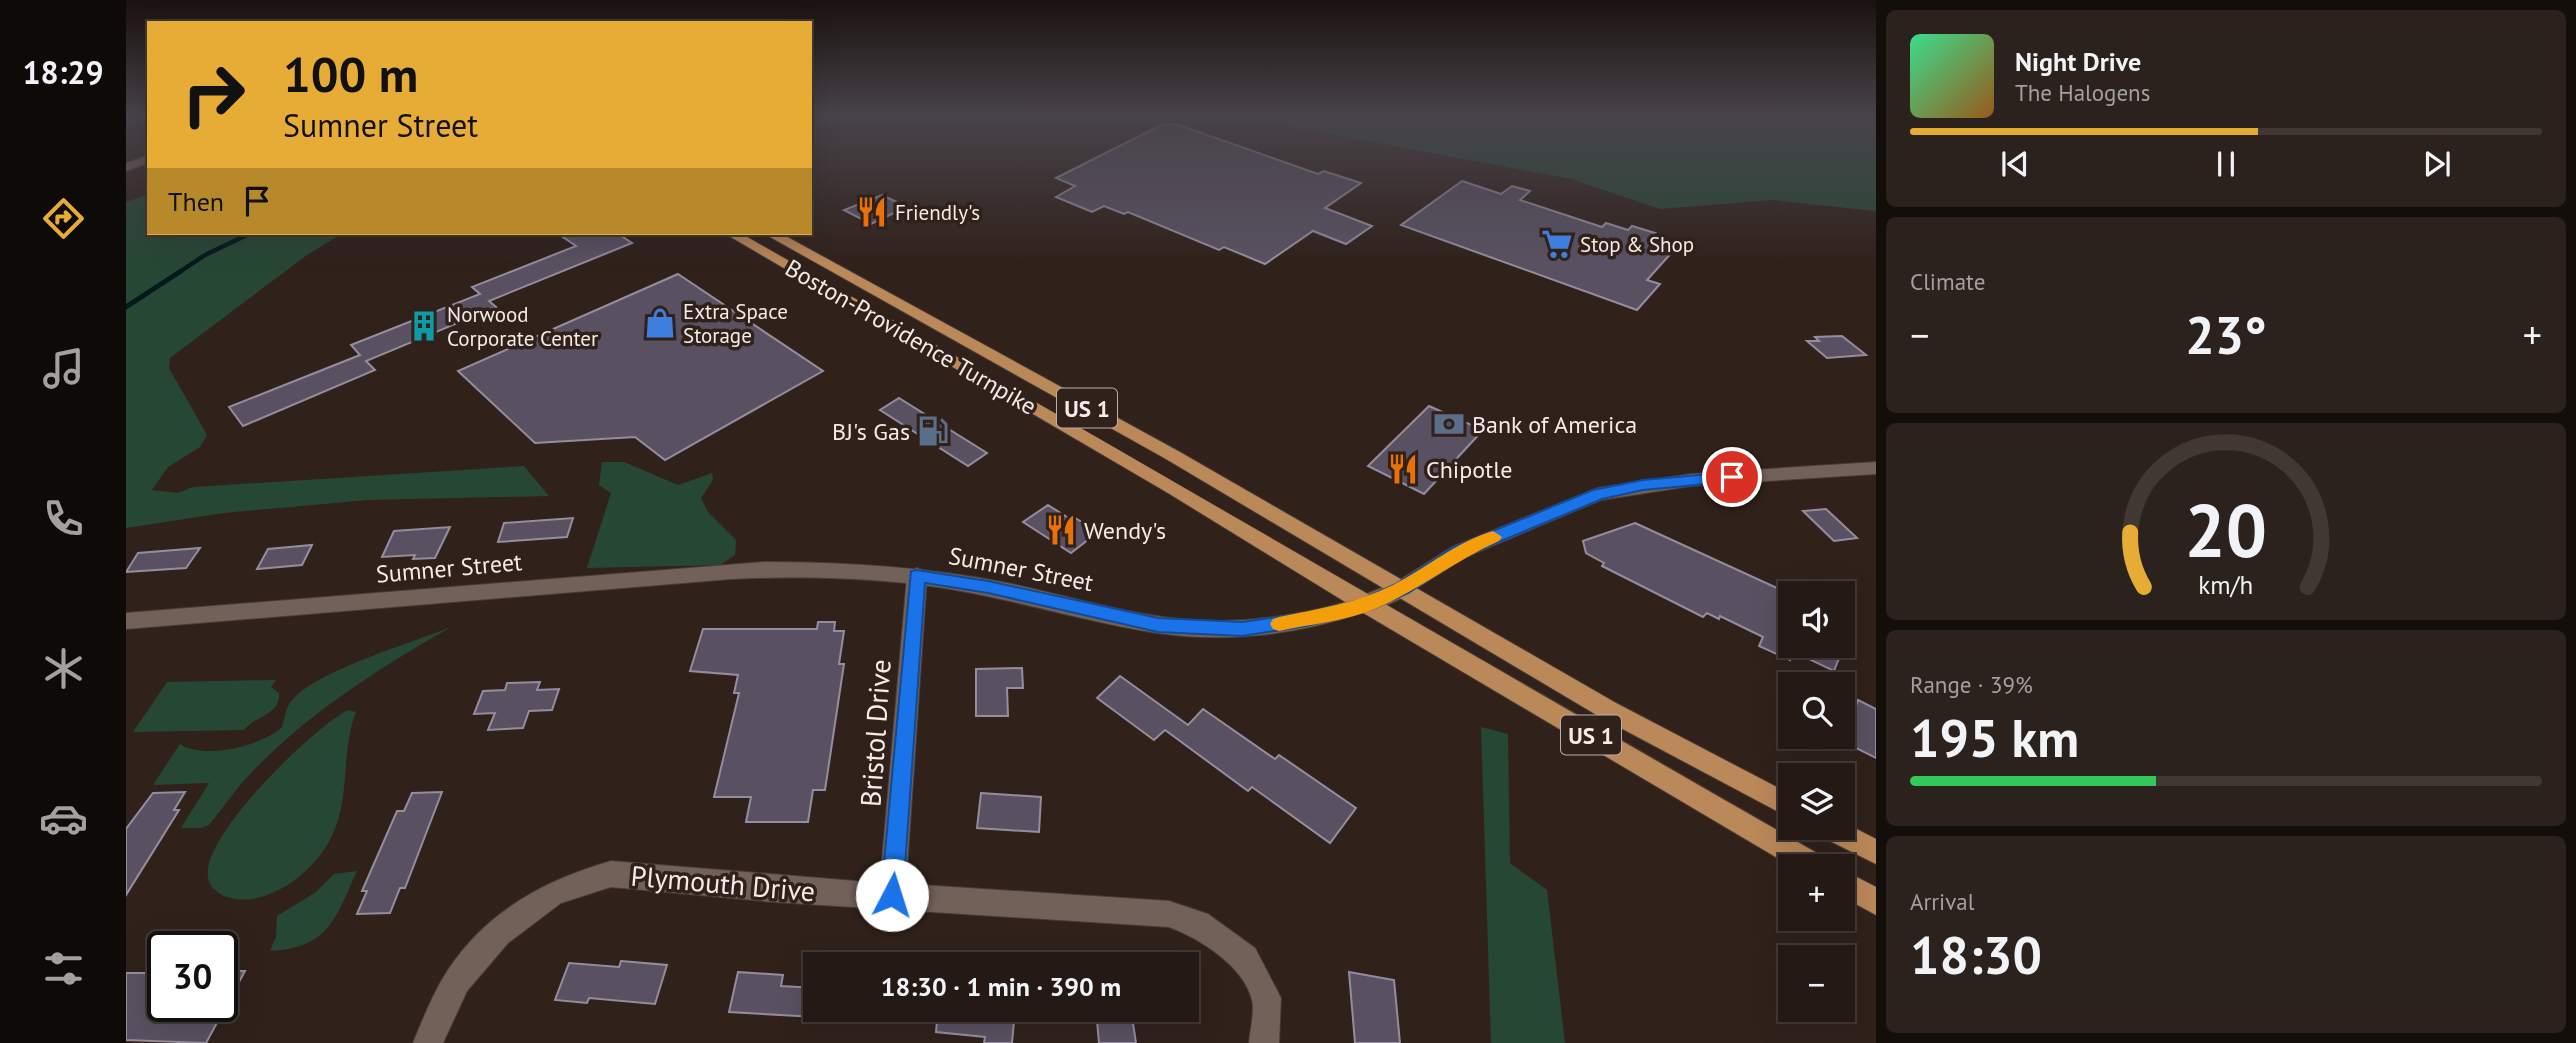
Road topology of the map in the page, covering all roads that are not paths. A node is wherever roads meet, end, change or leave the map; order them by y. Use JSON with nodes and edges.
{"nodes":[{"id":1,"x":734,"y":235,"type":"edge"},
{"id":2,"x":773,"y":235,"type":"edge"},
{"id":3,"x":1876,"y":468,"type":"edge"},
{"id":4,"x":917,"y":576,"type":"junction"},
{"id":5,"x":1402,"y":588,"type":"junction"},
{"id":6,"x":1367,"y":605,"type":"junction"},
{"id":7,"x":126,"y":621,"type":"edge"},
{"id":8,"x":1778,"y":801,"type":"edge"},
{"id":9,"x":1852,"y":840,"type":"edge"},
{"id":10,"x":1876,"y":852,"type":"edge"},
{"id":11,"x":1794,"y":854,"type":"edge"},
{"id":12,"x":1855,"y":890,"type":"edge"},
{"id":13,"x":892,"y":895,"type":"junction"},
{"id":14,"x":1876,"y":902,"type":"edge"},
{"id":15,"x":428,"y":1043,"type":"edge"},
{"id":16,"x":1264,"y":1043,"type":"edge"}],
"edges":[{"from":1,"to":6,"type":"main road","name":"Boston-Providence Turnpike","number":"US 1"},
{"from":2,"to":5,"type":"main road","name":"Boston-Providence Turnpike","number":"US 1"},
{"from":3,"to":5,"type":"street","name":"Sumner Street"},
{"from":4,"to":6,"type":"street","name":"Sumner Street"},
{"from":4,"to":7,"type":"street","name":"Sumner Street"},
{"from":4,"to":13,"type":"street","name":"Bristol Drive"},
{"from":5,"to":6,"type":"street","name":"Sumner Street"},
{"from":5,"to":8,"type":"main road","name":"Boston-Providence Turnpike","number":"US 1"},
{"from":6,"to":11,"type":"main road","name":"Boston-Providence Turnpike","number":"US 1"},
{"from":9,"to":10,"type":"main road"},
{"from":12,"to":14,"type":"main road"},
{"from":13,"to":15,"type":"street","name":"Plymouth Drive"},
{"from":13,"to":16,"type":"street","name":"Plymouth Drive"}]}
